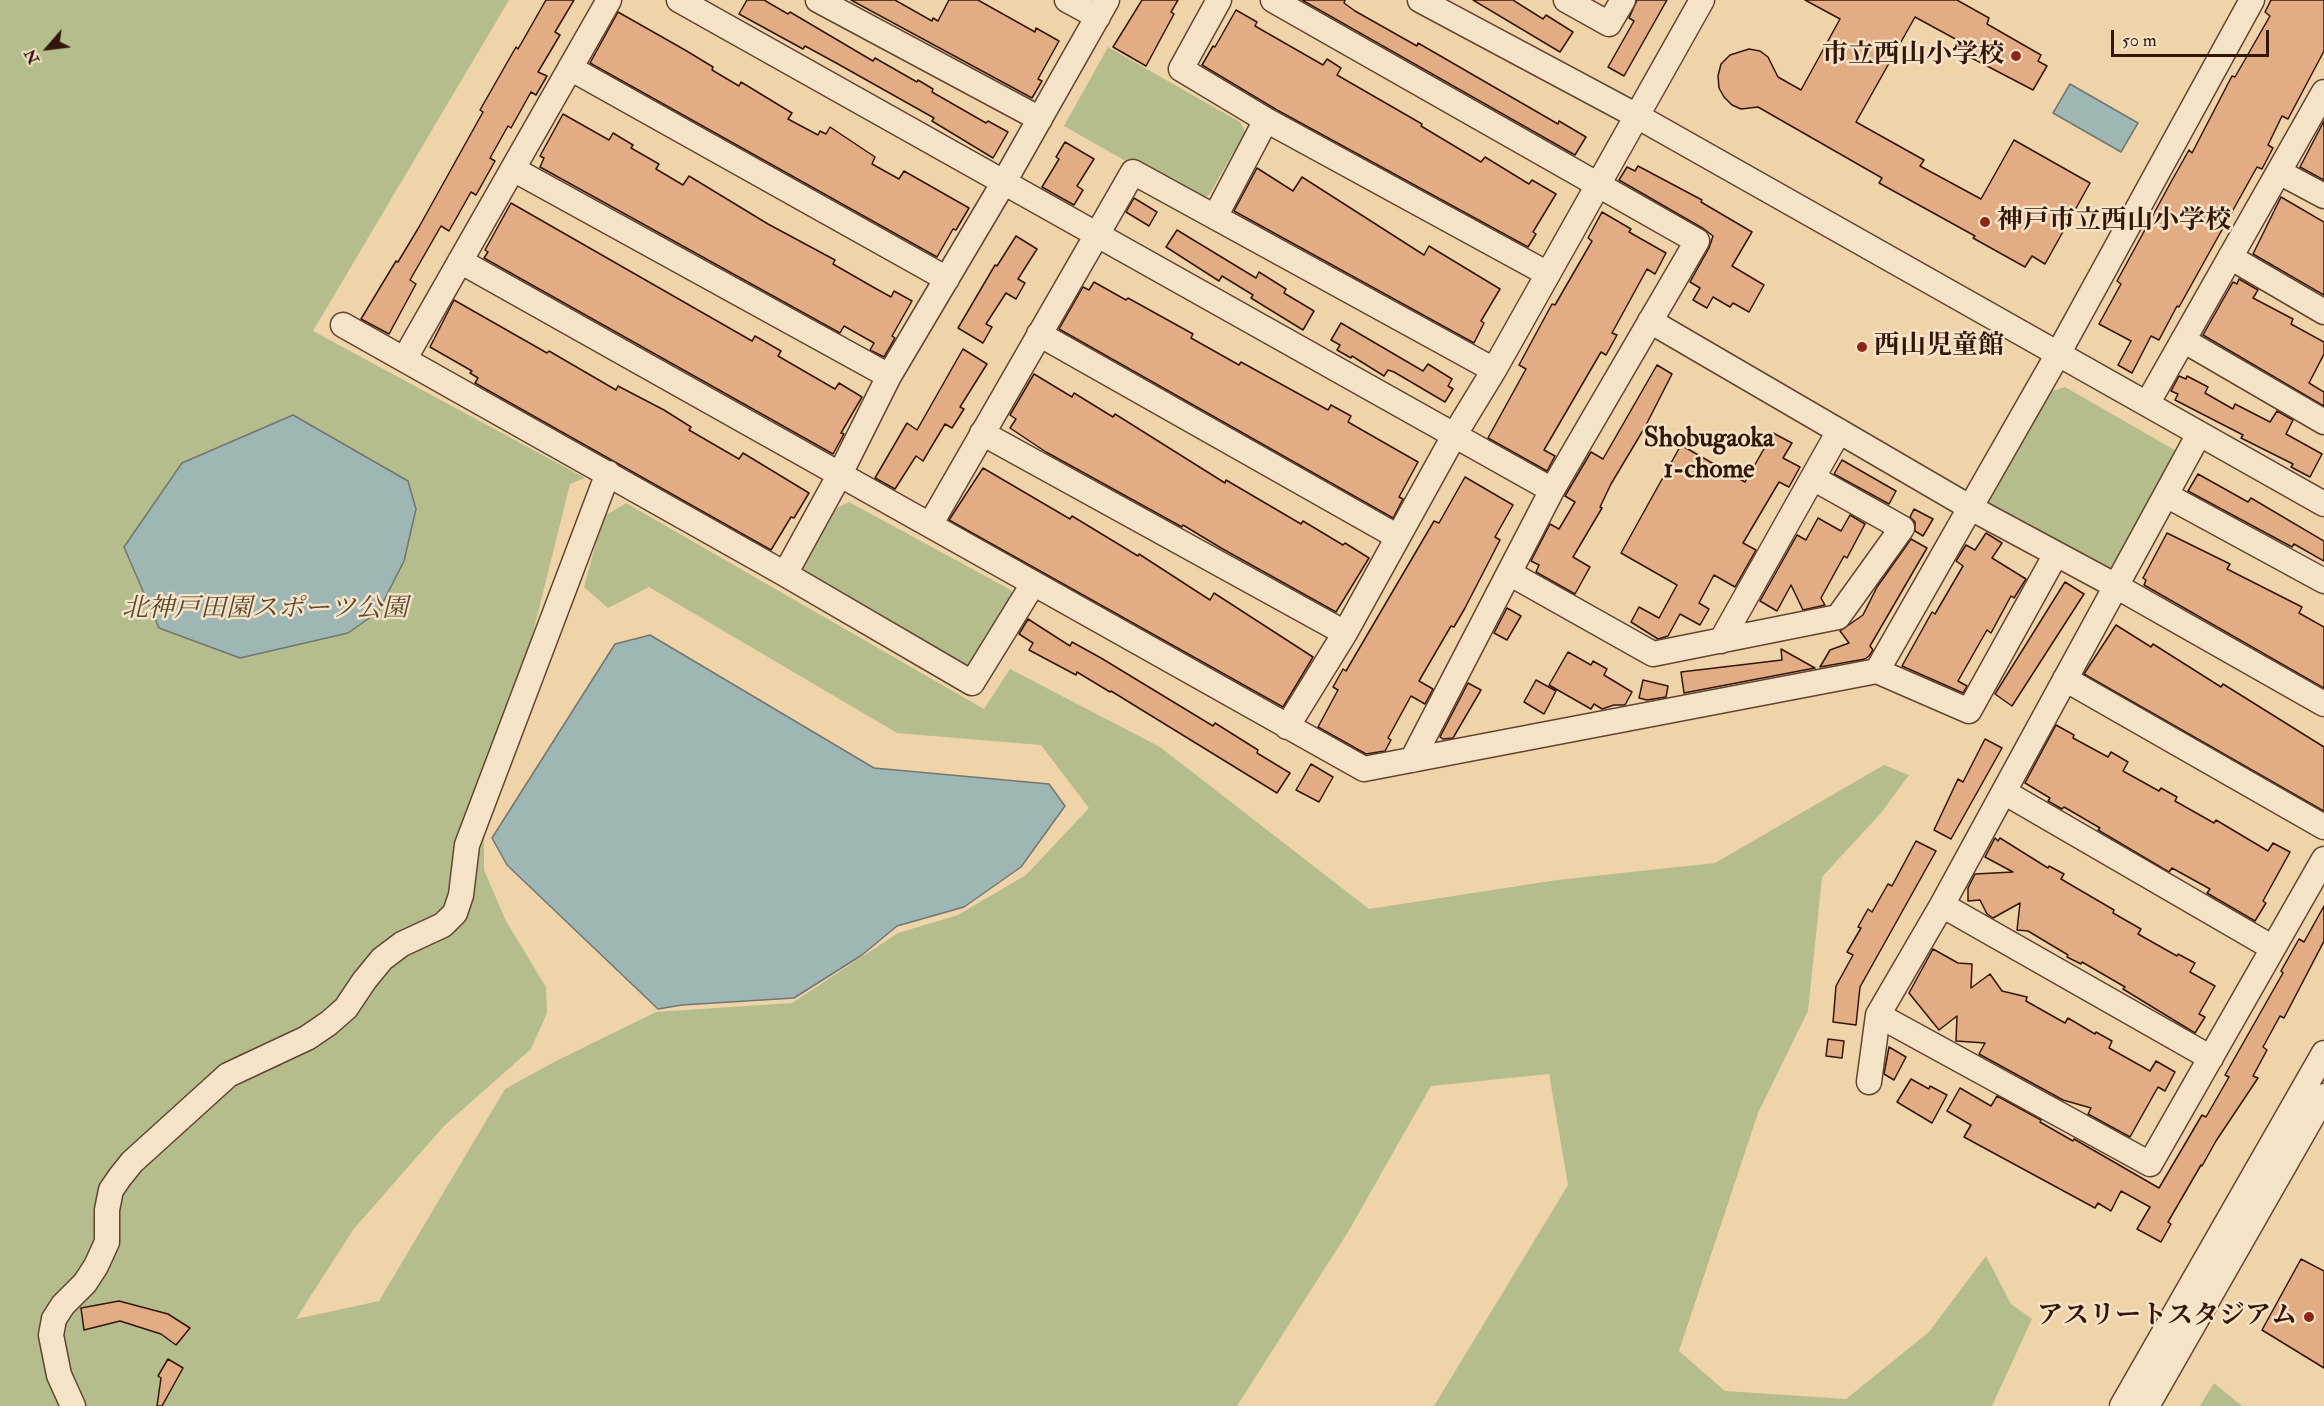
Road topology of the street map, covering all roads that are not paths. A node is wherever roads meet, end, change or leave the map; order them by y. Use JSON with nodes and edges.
{"nodes":[{"id":1,"x":609,"y":0,"type":"edge"},
{"id":2,"x":679,"y":0,"type":"edge"},
{"id":3,"x":818,"y":0,"type":"edge"},
{"id":4,"x":1067,"y":0,"type":"edge"},
{"id":5,"x":1219,"y":0,"type":"edge"},
{"id":6,"x":1273,"y":0,"type":"edge"},
{"id":7,"x":1420,"y":0,"type":"edge"},
{"id":8,"x":1566,"y":0,"type":"edge"},
{"id":9,"x":1623,"y":0,"type":"edge"},
{"id":10,"x":1702,"y":0,"type":"edge"},
{"id":11,"x":2252,"y":0,"type":"edge"},
{"id":12,"x":1102,"y":8,"type":"edge"},
{"id":13,"x":717,"y":9,"type":"edge"},
{"id":14,"x":570,"y":68,"type":"junction"},
{"id":15,"x":2324,"y":92,"type":"edge"},
{"id":16,"x":1637,"y":116,"type":"junction"},
{"id":17,"x":1040,"y":119,"type":"junction"},
{"id":18,"x":1266,"y":120,"type":"junction"},
{"id":19,"x":513,"y":169,"type":"junction"},
{"id":20,"x":2279,"y":172,"type":"junction"},
{"id":21,"x":1004,"y":182,"type":"junction"},
{"id":22,"x":1598,"y":185,"type":"junction"},
{"id":23,"x":2324,"y":196,"type":"edge"},
{"id":24,"x":1215,"y":218,"type":"junction"},
{"id":25,"x":1096,"y":233,"type":"junction"},
{"id":26,"x":2230,"y":257,"type":"junction"},
{"id":27,"x":460,"y":261,"type":"junction"},
{"id":28,"x":1548,"y":274,"type":"junction"},
{"id":29,"x":947,"y":279,"type":"junction"},
{"id":30,"x":2324,"y":312,"type":"edge"},
{"id":31,"x":1650,"y":321,"type":"junction"},
{"id":32,"x":343,"y":325,"type":"dead end"},
{"id":33,"x":1039,"y":334,"type":"junction"},
{"id":34,"x":2183,"y":340,"type":"junction"},
{"id":35,"x":2058,"y":354,"type":"junction"},
{"id":36,"x":405,"y":358,"type":"junction"},
{"id":37,"x":1494,"y":370,"type":"junction"},
{"id":38,"x":889,"y":376,"type":"junction"},
{"id":39,"x":2147,"y":404,"type":"junction"},
{"id":40,"x":2324,"y":422,"type":"edge"},
{"id":41,"x":1839,"y":431,"type":"junction"},
{"id":42,"x":982,"y":433,"type":"junction"},
{"id":43,"x":1455,"y":434,"type":"junction"},
{"id":44,"x":2199,"y":434,"type":"junction"},
{"id":45,"x":608,"y":473,"type":"junction"},
{"id":46,"x":840,"y":474,"type":"junction"},
{"id":47,"x":1813,"y":478,"type":"junction"},
{"id":48,"x":1551,"y":490,"type":"junction"},
{"id":49,"x":2166,"y":495,"type":"junction"},
{"id":50,"x":2324,"y":504,"type":"edge"},
{"id":51,"x":1971,"y":508,"type":"junction"},
{"id":52,"x":930,"y":525,"type":"junction"},
{"id":53,"x":1398,"y":537,"type":"junction"},
{"id":54,"x":2056,"y":554,"type":"junction"},
{"id":55,"x":1509,"y":573,"type":"junction"},
{"id":56,"x":785,"y":574,"type":"junction"},
{"id":57,"x":2324,"y":581,"type":"edge"},
{"id":58,"x":1033,"y":584,"type":"junction"},
{"id":59,"x":2116,"y":586,"type":"junction"},
{"id":60,"x":1345,"y":633,"type":"junction"},
{"id":61,"x":1720,"y":641,"type":"junction"},
{"id":62,"x":1877,"y":670,"type":"junction"},
{"id":63,"x":2066,"y":679,"type":"junction"},
{"id":64,"x":2324,"y":704,"type":"edge"},
{"id":65,"x":1287,"y":727,"type":"junction"},
{"id":66,"x":1412,"y":760,"type":"junction"},
{"id":67,"x":2004,"y":792,"type":"junction"},
{"id":68,"x":2324,"y":827,"type":"edge"},
{"id":69,"x":2324,"y":859,"type":"edge"},
{"id":70,"x":1942,"y":905,"type":"junction"},
{"id":71,"x":2273,"y":948,"type":"junction"},
{"id":72,"x":1878,"y":1015,"type":"junction"},
{"id":73,"x":2324,"y":1053,"type":"edge"},
{"id":74,"x":2211,"y":1058,"type":"junction"},
{"id":75,"x":1869,"y":1082,"type":"dead end"},
{"id":76,"x":2324,"y":1096,"type":"edge"},
{"id":77,"x":73,"y":1406,"type":"edge"},
{"id":78,"x":2122,"y":1406,"type":"edge"},
{"id":79,"x":2147,"y":1406,"type":"edge"}],
"edges":[{"from":1,"to":14,"type":"street"},
{"from":2,"to":13,"type":"street"},
{"from":3,"to":17,"type":"street"},
{"from":4,"to":12,"type":"street"},
{"from":5,"to":18,"type":"street"},
{"from":6,"to":22,"type":"street"},
{"from":7,"to":16,"type":"street"},
{"from":8,"to":9,"type":"street"},
{"from":10,"to":16,"type":"street"},
{"from":11,"to":35,"type":"street"},
{"from":12,"to":17,"type":"street"},
{"from":13,"to":21,"type":"street"},
{"from":14,"to":19,"type":"street"},
{"from":14,"to":29,"type":"street"},
{"from":15,"to":20,"type":"street"},
{"from":16,"to":22,"type":"street"},
{"from":16,"to":35,"type":"street"},
{"from":17,"to":21,"type":"street"},
{"from":18,"to":24,"type":"street"},
{"from":18,"to":28,"type":"street"},
{"from":19,"to":27,"type":"street"},
{"from":19,"to":38,"type":"street"},
{"from":20,"to":23,"type":"street"},
{"from":20,"to":26,"type":"street"},
{"from":21,"to":25,"type":"street"},
{"from":21,"to":29,"type":"street"},
{"from":22,"to":28,"type":"street"},
{"from":22,"to":31,"type":"street"},
{"from":24,"to":25,"type":"street"},
{"from":24,"to":37,"type":"street"},
{"from":25,"to":33,"type":"street"},
{"from":25,"to":43,"type":"street"},
{"from":26,"to":30,"type":"street"},
{"from":26,"to":34,"type":"street"},
{"from":27,"to":36,"type":"street"},
{"from":27,"to":46,"type":"street"},
{"from":28,"to":37,"type":"street"},
{"from":29,"to":38,"type":"street"},
{"from":31,"to":41,"type":"street"},
{"from":31,"to":48,"type":"street"},
{"from":32,"to":36,"type":"street"},
{"from":33,"to":42,"type":"street"},
{"from":33,"to":53,"type":"street"},
{"from":34,"to":39,"type":"street"},
{"from":34,"to":40,"type":"street"},
{"from":35,"to":39,"type":"street"},
{"from":35,"to":51,"type":"street"},
{"from":36,"to":45,"type":"street"},
{"from":37,"to":43,"type":"street"},
{"from":38,"to":46,"type":"street"},
{"from":39,"to":44,"type":"street"},
{"from":41,"to":47,"type":"street"},
{"from":41,"to":51,"type":"street"},
{"from":42,"to":52,"type":"street"},
{"from":42,"to":60,"type":"street"},
{"from":43,"to":48,"type":"street"},
{"from":43,"to":53,"type":"street"},
{"from":44,"to":49,"type":"street"},
{"from":44,"to":50,"type":"street"},
{"from":45,"to":56,"type":"street"},
{"from":45,"to":77,"type":"street"},
{"from":46,"to":52,"type":"street"},
{"from":46,"to":56,"type":"street"},
{"from":47,"to":61,"type":"street"},
{"from":47,"to":61,"type":"street"},
{"from":48,"to":55,"type":"street"},
{"from":49,"to":57,"type":"street"},
{"from":49,"to":59,"type":"street"},
{"from":51,"to":54,"type":"street"},
{"from":51,"to":62,"type":"street"},
{"from":52,"to":58,"type":"street"},
{"from":53,"to":60,"type":"street"},
{"from":54,"to":59,"type":"street"},
{"from":54,"to":62,"type":"street"},
{"from":55,"to":61,"type":"street"},
{"from":55,"to":66,"type":"street"},
{"from":56,"to":58,"type":"street"},
{"from":58,"to":65,"type":"street"},
{"from":59,"to":63,"type":"street"},
{"from":59,"to":64,"type":"street"},
{"from":60,"to":65,"type":"street"},
{"from":62,"to":66,"type":"street"},
{"from":63,"to":67,"type":"street"},
{"from":63,"to":68,"type":"street"},
{"from":65,"to":66,"type":"street"},
{"from":67,"to":70,"type":"street"},
{"from":67,"to":71,"type":"street"},
{"from":69,"to":71,"type":"street"},
{"from":70,"to":72,"type":"street"},
{"from":70,"to":74,"type":"street"},
{"from":71,"to":74,"type":"street"},
{"from":72,"to":74,"type":"street"},
{"from":72,"to":75,"type":"street"},
{"from":73,"to":78,"type":"street"},
{"from":76,"to":79,"type":"street"}]}
